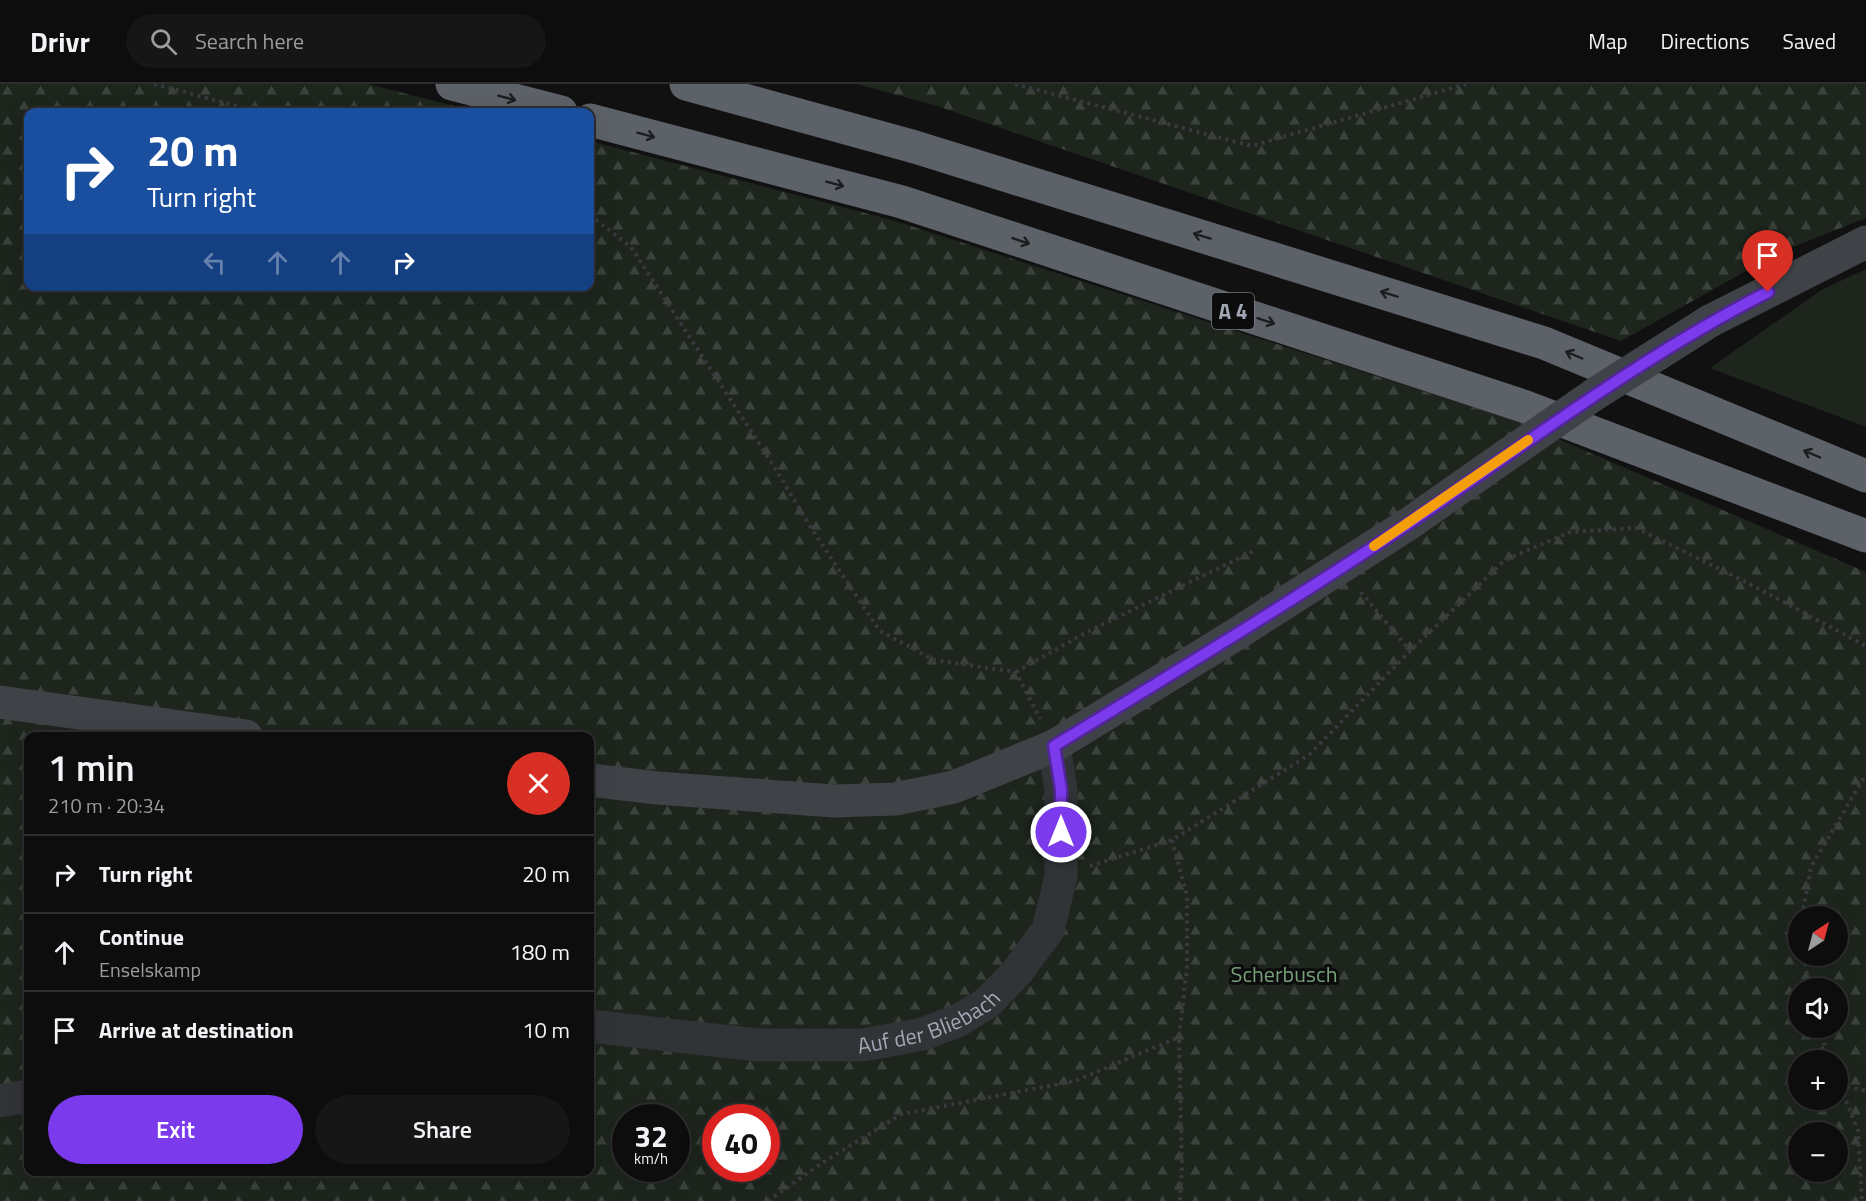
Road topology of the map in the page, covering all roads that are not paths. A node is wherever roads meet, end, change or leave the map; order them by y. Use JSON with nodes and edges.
{"nodes":[{"id":1,"x":452,"y":84,"type":"edge"},
{"id":2,"x":686,"y":84,"type":"edge"},
{"id":3,"x":545,"y":108,"type":"edge"},
{"id":4,"x":594,"y":121,"type":"edge"},
{"id":5,"x":1866,"y":242,"type":"edge"},
{"id":6,"x":1866,"y":477,"type":"edge"},
{"id":7,"x":1866,"y":536,"type":"edge"},
{"id":8,"x":0,"y":702,"type":"edge"},
{"id":9,"x":217,"y":732,"type":"edge"},
{"id":10,"x":1054,"y":746,"type":"junction"},
{"id":11,"x":594,"y":780,"type":"edge"},
{"id":12,"x":594,"y":1026,"type":"edge"},
{"id":13,"x":24,"y":1097,"type":"edge"},
{"id":14,"x":0,"y":1101,"type":"edge"}],
"edges":[{"from":1,"to":3,"type":"highway","one_way":true},
{"from":6,"to":2,"type":"highway","one_way":true},
{"from":4,"to":7,"type":"highway","number":"A 4","one_way":true},
{"from":5,"to":10,"type":"main road","bridge":true},
{"from":8,"to":9,"type":"main road"},
{"from":10,"to":11,"type":"main road"},
{"from":10,"to":12,"type":"street","name":"Auf der Bliebach"},
{"from":13,"to":14,"type":"street"}]}
